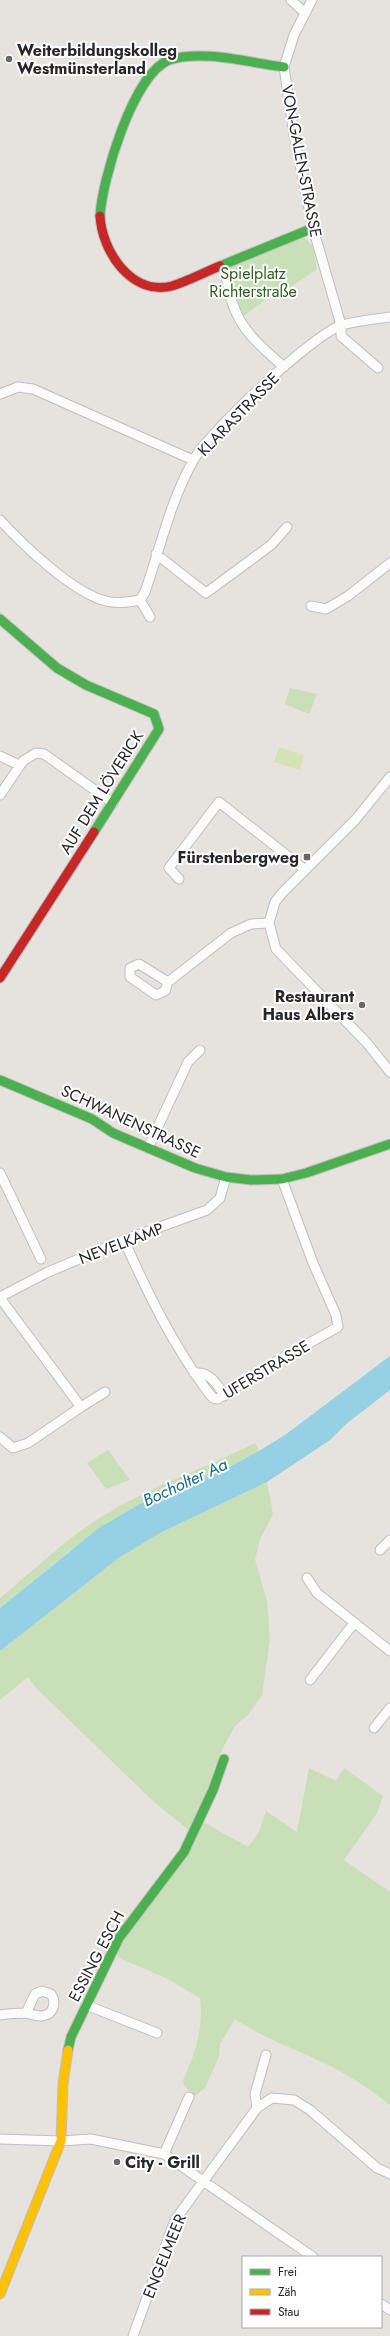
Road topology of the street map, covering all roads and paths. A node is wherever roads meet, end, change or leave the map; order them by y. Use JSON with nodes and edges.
{"nodes":[{"id":1,"x":291,"y":0,"type":"edge"},
{"id":2,"x":312,"y":0,"type":"edge"},
{"id":3,"x":305,"y":13,"type":"junction"},
{"id":4,"x":284,"y":67,"type":"junction"},
{"id":5,"x":313,"y":228,"type":"junction"},
{"id":6,"x":224,"y":264,"type":"junction"},
{"id":7,"x":390,"y":317,"type":"edge"},
{"id":8,"x":341,"y":325,"type":"junction"},
{"id":9,"x":284,"y":367,"type":"junction"},
{"id":10,"x":378,"y":368,"type":"dead end"},
{"id":11,"x":0,"y":394,"type":"edge"},
{"id":12,"x":193,"y":460,"type":"junction"},
{"id":13,"x":0,"y":520,"type":"edge"},
{"id":14,"x":287,"y":527,"type":"dead end"},
{"id":15,"x":156,"y":554,"type":"junction"},
{"id":16,"x":390,"y":563,"type":"edge"},
{"id":17,"x":140,"y":600,"type":"junction"},
{"id":18,"x":311,"y":606,"type":"dead end"},
{"id":19,"x":150,"y":617,"type":"dead end"},
{"id":20,"x":0,"y":619,"type":"edge"},
{"id":21,"x":0,"y":756,"type":"edge"},
{"id":22,"x":20,"y":765,"type":"junction"},
{"id":23,"x":390,"y":777,"type":"edge"},
{"id":24,"x":0,"y":795,"type":"edge"},
{"id":25,"x":114,"y":803,"type":"junction"},
{"id":26,"x":304,"y":869,"type":"junction"},
{"id":27,"x":179,"y":879,"type":"dead end"},
{"id":28,"x":269,"y":923,"type":"junction"},
{"id":29,"x":0,"y":978,"type":"edge"},
{"id":30,"x":168,"y":982,"type":"dead end"},
{"id":31,"x":200,"y":1050,"type":"dead end"},
{"id":32,"x":390,"y":1072,"type":"edge"},
{"id":33,"x":0,"y":1080,"type":"edge"},
{"id":34,"x":390,"y":1144,"type":"edge"},
{"id":35,"x":148,"y":1148,"type":"junction"},
{"id":36,"x":0,"y":1172,"type":"edge"},
{"id":37,"x":226,"y":1177,"type":"junction"},
{"id":38,"x":282,"y":1179,"type":"junction"},
{"id":39,"x":124,"y":1240,"type":"junction"},
{"id":40,"x":41,"y":1259,"type":"dead end"},
{"id":41,"x":0,"y":1298,"type":"edge"},
{"id":42,"x":105,"y":1392,"type":"dead end"},
{"id":43,"x":81,"y":1407,"type":"junction"},
{"id":44,"x":0,"y":1438,"type":"edge"},
{"id":45,"x":390,"y":1540,"type":"edge"},
{"id":46,"x":380,"y":1550,"type":"dead end"},
{"id":47,"x":306,"y":1578,"type":"dead end"},
{"id":48,"x":354,"y":1623,"type":"junction"},
{"id":49,"x":390,"y":1651,"type":"edge"},
{"id":50,"x":310,"y":1680,"type":"dead end"},
{"id":51,"x":390,"y":1708,"type":"edge"},
{"id":52,"x":374,"y":1728,"type":"dead end"},
{"id":53,"x":224,"y":1758,"type":"dead end"},
{"id":54,"x":86,"y":2005,"type":"junction"},
{"id":55,"x":26,"y":2013,"type":"dead end"},
{"id":56,"x":0,"y":2015,"type":"edge"},
{"id":57,"x":157,"y":2033,"type":"dead end"},
{"id":58,"x":266,"y":2055,"type":"dead end"},
{"id":59,"x":189,"y":2097,"type":"dead end"},
{"id":60,"x":256,"y":2108,"type":"junction"},
{"id":61,"x":0,"y":2139,"type":"edge"},
{"id":62,"x":61,"y":2141,"type":"junction"},
{"id":63,"x":164,"y":2154,"type":"junction"},
{"id":64,"x":390,"y":2174,"type":"edge"},
{"id":65,"x":203,"y":2181,"type":"junction"},
{"id":66,"x":312,"y":2256,"type":"edge"},
{"id":67,"x":0,"y":2294,"type":"edge"},
{"id":68,"x":133,"y":2336,"type":"edge"}],
"edges":[{"from":1,"to":3,"type":"street"},
{"from":2,"to":3,"type":"street","name":"VON-GALEN-STRASSE"},
{"from":3,"to":4,"type":"street","name":"VON-GALEN-STRASSE"},
{"from":4,"to":5,"type":"street","name":"VON-GALEN-STRASSE"},
{"from":4,"to":6,"type":"street"},
{"from":5,"to":6,"type":"street"},
{"from":5,"to":8,"type":"street","name":"VON-GALEN-STRASSE"},
{"from":6,"to":9,"type":"street"},
{"from":7,"to":8,"type":"street","name":"KLARASTRASSE"},
{"from":8,"to":9,"type":"street","name":"KLARASTRASSE"},
{"from":8,"to":10,"type":"street","name":"VON-GALEN-STRASSE"},
{"from":9,"to":12,"type":"street","name":"KLARASTRASSE"},
{"from":11,"to":12,"type":"street"},
{"from":12,"to":15,"type":"street","name":"KLARASTRASSE"},
{"from":13,"to":17,"type":"street"},
{"from":14,"to":15,"type":"street"},
{"from":15,"to":17,"type":"street","name":"KLARASTRASSE"},
{"from":16,"to":18,"type":"street"},
{"from":17,"to":19,"type":"street"},
{"from":20,"to":25,"type":"street","name":"AUF DEM LÖVERICK"},
{"from":21,"to":22,"type":"street"},
{"from":22,"to":24,"type":"street"},
{"from":22,"to":25,"type":"street"},
{"from":23,"to":26,"type":"street"},
{"from":25,"to":29,"type":"street","name":"AUF DEM LÖVERICK"},
{"from":26,"to":27,"type":"street"},
{"from":26,"to":28,"type":"street"},
{"from":28,"to":30,"type":"street"},
{"from":28,"to":32,"type":"street"},
{"from":31,"to":35,"type":"street"},
{"from":33,"to":35,"type":"street","name":"SCHWANENSTRASSE"},
{"from":34,"to":38,"type":"street","name":"SCHWANENSTRASSE"},
{"from":35,"to":37,"type":"street","name":"SCHWANENSTRASSE"},
{"from":36,"to":40,"type":"street"},
{"from":37,"to":38,"type":"street","name":"SCHWANENSTRASSE"},
{"from":37,"to":39,"type":"street","name":"NEVELKAMP"},
{"from":38,"to":39,"type":"street","name":"UFERSTRASSE"},
{"from":39,"to":41,"type":"street","name":"NEVELKAMP"},
{"from":41,"to":43,"type":"street"},
{"from":42,"to":43,"type":"street"},
{"from":43,"to":44,"type":"street"},
{"from":45,"to":46,"type":"street"},
{"from":47,"to":48,"type":"street"},
{"from":48,"to":49,"type":"street"},
{"from":48,"to":50,"type":"street"},
{"from":51,"to":52,"type":"street"},
{"from":53,"to":54,"type":"street","name":"ESSING ESCH"},
{"from":54,"to":57,"type":"street"},
{"from":54,"to":62,"type":"street","name":"ESSING ESCH"},
{"from":55,"to":56,"type":"street"},
{"from":58,"to":60,"type":"street"},
{"from":59,"to":63,"type":"street"},
{"from":60,"to":64,"type":"street"},
{"from":60,"to":65,"type":"street","name":"ENGELMEER"},
{"from":61,"to":62,"type":"street"},
{"from":62,"to":63,"type":"street"},
{"from":62,"to":67,"type":"street"},
{"from":63,"to":65,"type":"street"},
{"from":65,"to":66,"type":"street"},
{"from":65,"to":68,"type":"street","name":"ENGELMEER"}]}
